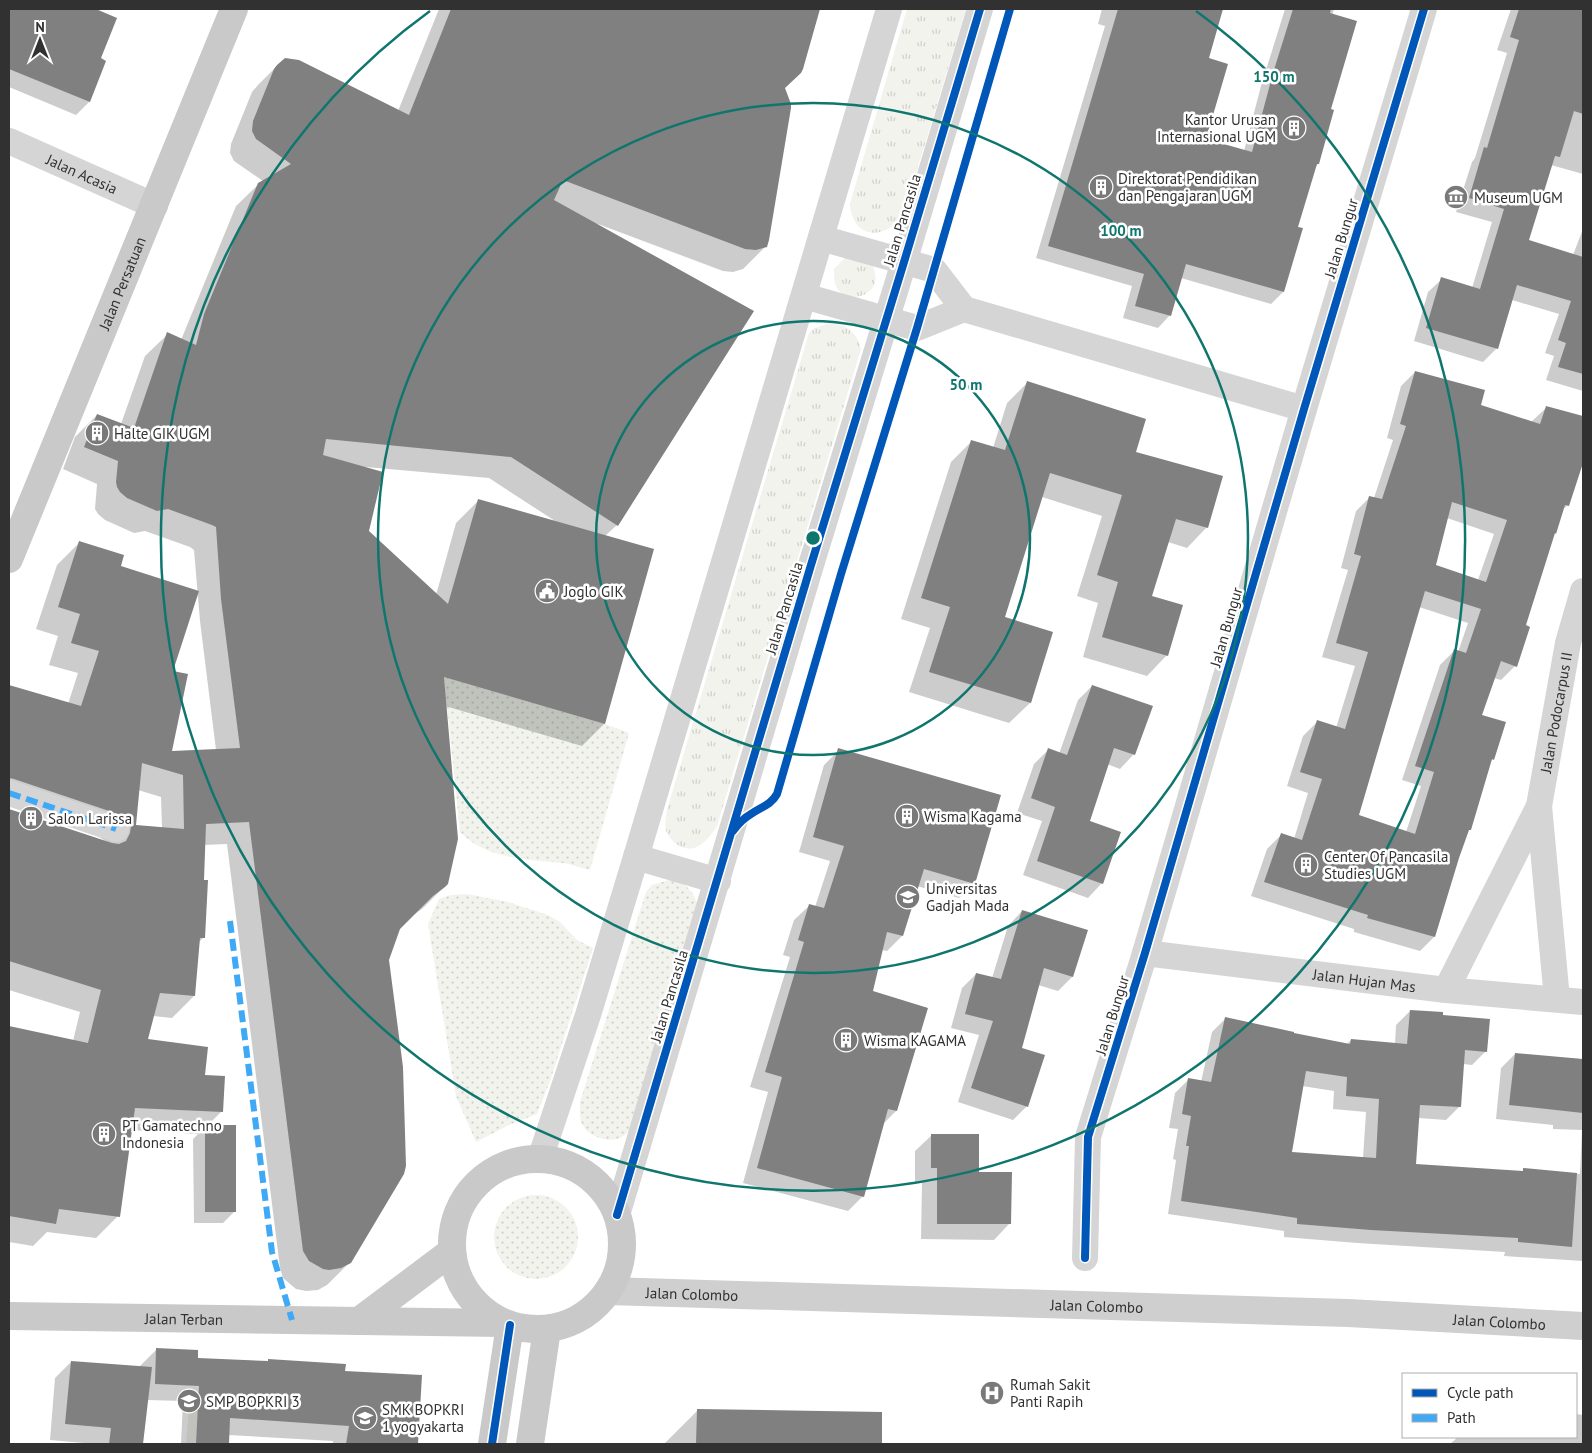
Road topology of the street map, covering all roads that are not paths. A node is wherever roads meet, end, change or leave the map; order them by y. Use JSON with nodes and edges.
{"nodes":[{"id":1,"x":234,"y":9,"type":"edge"},
{"id":2,"x":889,"y":9,"type":"edge"},
{"id":3,"x":980,"y":9,"type":"edge"},
{"id":4,"x":1424,"y":9,"type":"edge"},
{"id":5,"x":9,"y":141,"type":"edge"},
{"id":6,"x":155,"y":206,"type":"junction"},
{"id":7,"x":821,"y":238,"type":"junction"},
{"id":8,"x":904,"y":262,"type":"junction"},
{"id":9,"x":804,"y":296,"type":"junction"},
{"id":10,"x":964,"y":309,"type":"junction"},
{"id":11,"x":886,"y":320,"type":"junction"},
{"id":12,"x":1304,"y":409,"type":"junction"},
{"id":13,"x":9,"y":559,"type":"edge"},
{"id":14,"x":1583,"y":591,"type":"edge"},
{"id":15,"x":9,"y":793,"type":"edge"},
{"id":16,"x":1539,"y":806,"type":"junction"},
{"id":17,"x":116,"y":829,"type":"dead end"},
{"id":18,"x":636,"y":857,"type":"junction"},
{"id":19,"x":718,"y":881,"type":"junction"},
{"id":20,"x":1145,"y":953,"type":"junction"},
{"id":21,"x":1446,"y":990,"type":"junction"},
{"id":22,"x":1557,"y":1000,"type":"junction"},
{"id":23,"x":1583,"y":1002,"type":"edge"},
{"id":24,"x":540,"y":1159,"type":"junction"},
{"id":25,"x":617,"y":1215,"type":"junction"},
{"id":26,"x":452,"y":1252,"type":"junction"},
{"id":27,"x":1086,"y":1258,"type":"dead end"},
{"id":28,"x":608,"y":1291,"type":"junction"},
{"id":29,"x":9,"y":1316,"type":"edge"},
{"id":30,"x":359,"y":1321,"type":"junction"},
{"id":31,"x":506,"y":1324,"type":"junction"},
{"id":32,"x":1583,"y":1326,"type":"edge"},
{"id":33,"x":547,"y":1329,"type":"junction"},
{"id":34,"x":492,"y":1444,"type":"edge"},
{"id":35,"x":530,"y":1444,"type":"edge"}],
"edges":[{"from":1,"to":6,"type":"main road","name":"Jalan Persatuan"},
{"from":2,"to":7,"type":"street"},
{"from":3,"to":8,"type":"street","name":"Jalan Pancasila"},
{"from":4,"to":12,"type":"street","name":"Jalan Bungur"},
{"from":5,"to":6,"type":"street","name":"Jalan Acasia"},
{"from":6,"to":13,"type":"main road","name":"Jalan Persatuan"},
{"from":7,"to":8,"type":"street","name":"Jalan Pancasila"},
{"from":7,"to":9,"type":"street"},
{"from":8,"to":10,"type":"street"},
{"from":8,"to":11,"type":"street","name":"Jalan Pancasila"},
{"from":9,"to":11,"type":"street"},
{"from":9,"to":18,"type":"street"},
{"from":10,"to":11,"type":"street"},
{"from":10,"to":12,"type":"street"},
{"from":11,"to":19,"type":"street","name":"Jalan Pancasila"},
{"from":12,"to":20,"type":"street","name":"Jalan Bungur"},
{"from":14,"to":16,"type":"street","name":"Jalan Podocarpus II"},
{"from":15,"to":17,"type":"street"},
{"from":16,"to":21,"type":"street","name":"Jalan Podocarpus II"},
{"from":16,"to":22,"type":"street","name":"Jalan Podocarpus II"},
{"from":18,"to":19,"type":"street"},
{"from":18,"to":24,"type":"street"},
{"from":19,"to":25,"type":"street","name":"Jalan Pancasila"},
{"from":20,"to":21,"type":"street","name":"Jalan Hujan Mas"},
{"from":20,"to":27,"type":"street","name":"Jalan Bungur"},
{"from":21,"to":22,"type":"street","name":"Jalan Hujan Mas"},
{"from":22,"to":23,"type":"street","name":"Jalan Hujan Mas"},
{"from":24,"to":25,"type":"main road"},
{"from":24,"to":26,"type":"main road"},
{"from":25,"to":28,"type":"main road"},
{"from":26,"to":30,"type":"main road"},
{"from":26,"to":31,"type":"main road"},
{"from":28,"to":32,"type":"main road","name":"Jalan Colombo"},
{"from":28,"to":33,"type":"main road"},
{"from":29,"to":30,"type":"main road","name":"Jalan Terban"},
{"from":30,"to":31,"type":"main road","name":"Jalan Terban"},
{"from":31,"to":33,"type":"main road"},
{"from":31,"to":34,"type":"main road"},
{"from":33,"to":35,"type":"main road"}]}
